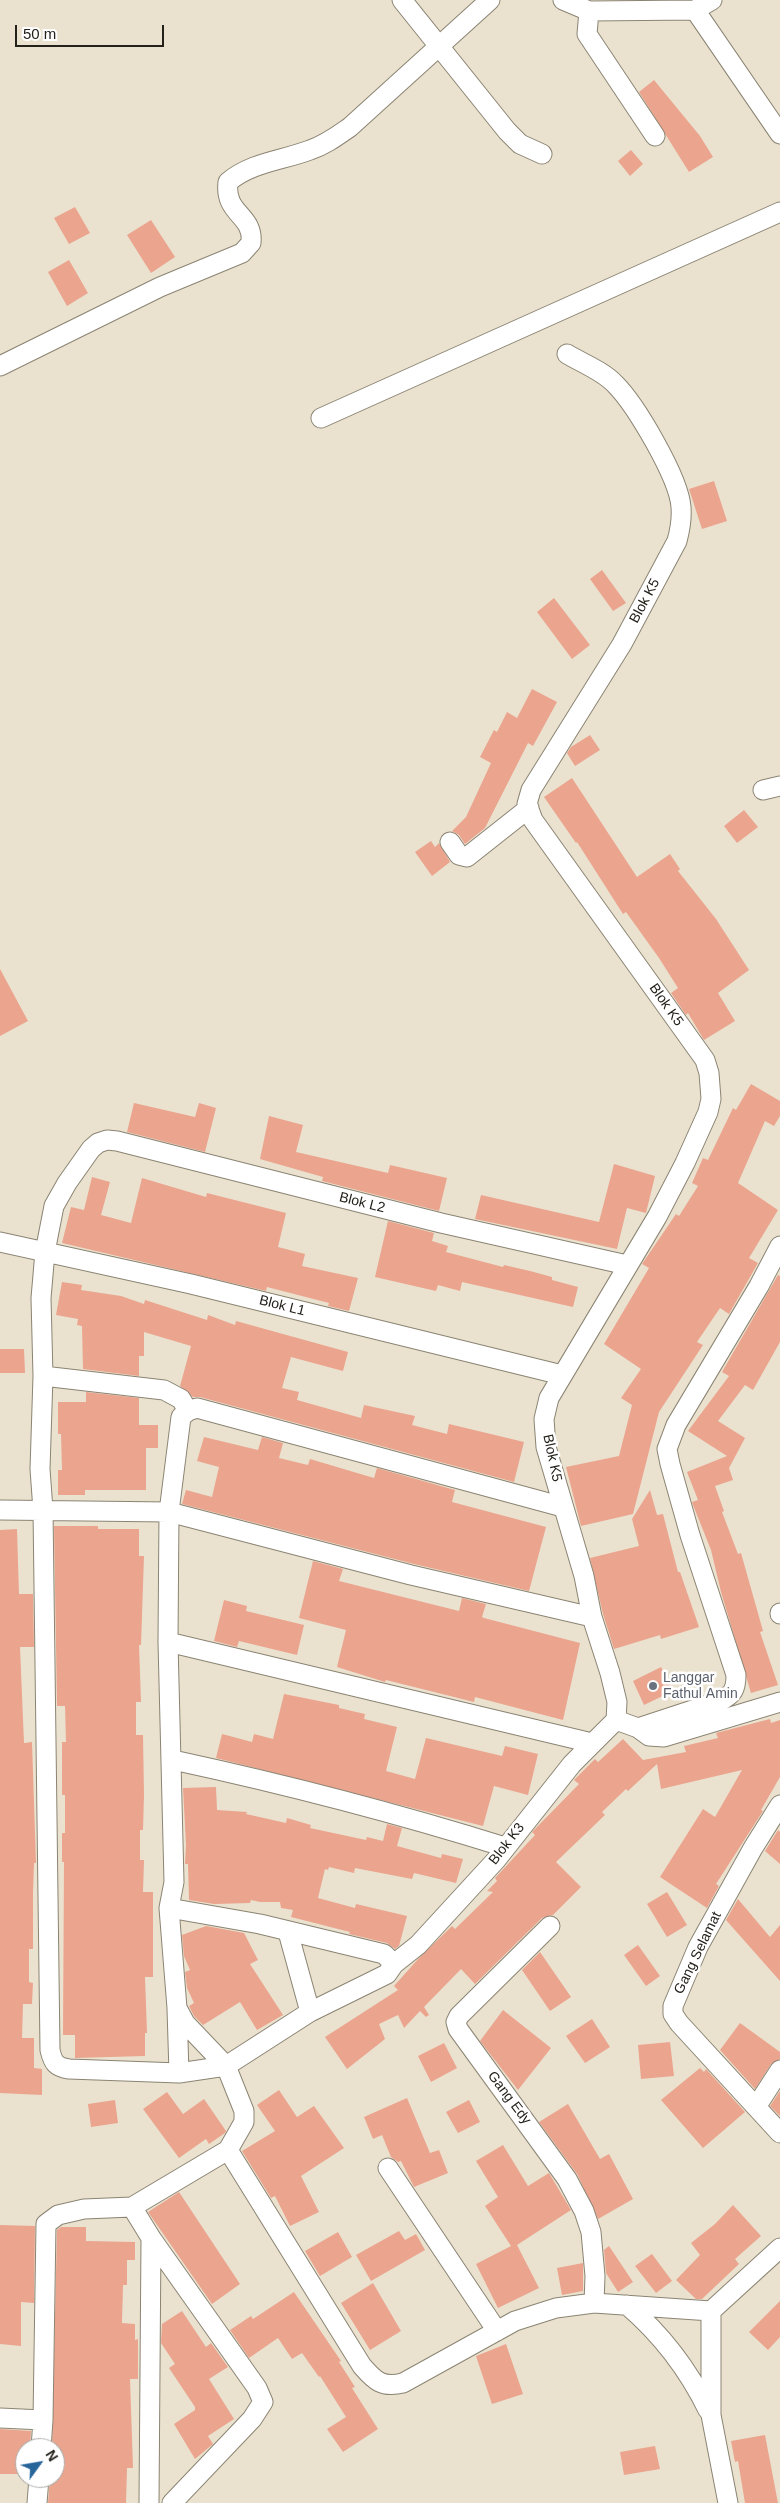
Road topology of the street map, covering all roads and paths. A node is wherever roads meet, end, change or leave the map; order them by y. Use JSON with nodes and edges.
{"nodes":[{"id":1,"x":402,"y":0,"type":"edge"},
{"id":2,"x":490,"y":0,"type":"edge"},
{"id":3,"x":563,"y":0,"type":"edge"},
{"id":4,"x":712,"y":0,"type":"edge"},
{"id":5,"x":695,"y":10,"type":"junction"},
{"id":6,"x":589,"y":11,"type":"junction"},
{"id":7,"x":438,"y":46,"type":"junction"},
{"id":8,"x":780,"y":134,"type":"edge"},
{"id":9,"x":655,"y":136,"type":"dead end"},
{"id":10,"x":542,"y":154,"type":"dead end"},
{"id":11,"x":780,"y":212,"type":"edge"},
{"id":12,"x":567,"y":354,"type":"dead end"},
{"id":13,"x":0,"y":366,"type":"edge"},
{"id":14,"x":321,"y":418,"type":"dead end"},
{"id":15,"x":529,"y":808,"type":"junction"},
{"id":16,"x":450,"y":842,"type":"dead end"},
{"id":17,"x":0,"y":1242,"type":"edge"},
{"id":18,"x":780,"y":1246,"type":"edge"},
{"id":19,"x":45,"y":1252,"type":"junction"},
{"id":20,"x":627,"y":1265,"type":"junction"},
{"id":21,"x":562,"y":1374,"type":"junction"},
{"id":22,"x":44,"y":1376,"type":"junction"},
{"id":23,"x":188,"y":1411,"type":"junction"},
{"id":24,"x":563,"y":1507,"type":"junction"},
{"id":25,"x":0,"y":1510,"type":"edge"},
{"id":26,"x":43,"y":1510,"type":"junction"},
{"id":27,"x":169,"y":1512,"type":"junction"},
{"id":28,"x":592,"y":1617,"type":"junction"},
{"id":29,"x":168,"y":1642,"type":"junction"},
{"id":30,"x":780,"y":1702,"type":"edge"},
{"id":31,"x":616,"y":1720,"type":"junction"},
{"id":32,"x":638,"y":1728,"type":"junction"},
{"id":33,"x":592,"y":1743,"type":"junction"},
{"id":34,"x":173,"y":1760,"type":"junction"},
{"id":35,"x":780,"y":1806,"type":"edge"},
{"id":36,"x":505,"y":1847,"type":"junction"},
{"id":37,"x":169,"y":1908,"type":"junction"},
{"id":38,"x":550,"y":1926,"type":"dead end"},
{"id":39,"x":288,"y":1932,"type":"junction"},
{"id":40,"x":394,"y":1964,"type":"junction"},
{"id":41,"x":177,"y":2008,"type":"junction"},
{"id":42,"x":310,"y":2012,"type":"junction"},
{"id":43,"x":226,"y":2066,"type":"junction"},
{"id":44,"x":780,"y":2070,"type":"edge"},
{"id":45,"x":179,"y":2072,"type":"junction"},
{"id":46,"x":756,"y":2107,"type":"junction"},
{"id":47,"x":780,"y":2133,"type":"edge"},
{"id":48,"x":228,"y":2150,"type":"junction"},
{"id":49,"x":388,"y":2168,"type":"dead end"},
{"id":50,"x":132,"y":2207,"type":"junction"},
{"id":51,"x":152,"y":2238,"type":"junction"},
{"id":52,"x":780,"y":2248,"type":"edge"},
{"id":53,"x":594,"y":2303,"type":"junction"},
{"id":54,"x":627,"y":2305,"type":"junction"},
{"id":55,"x":711,"y":2312,"type":"junction"},
{"id":56,"x":496,"y":2331,"type":"junction"},
{"id":57,"x":710,"y":2416,"type":"junction"},
{"id":58,"x":0,"y":2418,"type":"edge"},
{"id":59,"x":43,"y":2420,"type":"junction"},
{"id":60,"x":42,"y":2438,"type":"edge"},
{"id":61,"x":38,"y":2488,"type":"edge"},
{"id":62,"x":37,"y":2503,"type":"edge"},
{"id":63,"x":149,"y":2503,"type":"edge"},
{"id":64,"x":172,"y":2503,"type":"edge"},
{"id":65,"x":728,"y":2503,"type":"edge"}],
"edges":[{"from":1,"to":7,"type":"street"},
{"from":2,"to":7,"type":"street"},
{"from":3,"to":6,"type":"street"},
{"from":4,"to":5,"type":"street"},
{"from":5,"to":6,"type":"street"},
{"from":5,"to":8,"type":"street"},
{"from":6,"to":9,"type":"street"},
{"from":7,"to":10,"type":"street"},
{"from":7,"to":13,"type":"street"},
{"from":11,"to":14,"type":"street"},
{"from":12,"to":15,"type":"street","name":"Blok K5"},
{"from":15,"to":16,"type":"street"},
{"from":15,"to":20,"type":"street","name":"Blok K5"},
{"from":17,"to":19,"type":"street","name":"Blok L1"},
{"from":18,"to":32,"type":"street"},
{"from":19,"to":20,"type":"street","name":"Blok L2"},
{"from":19,"to":21,"type":"street","name":"Blok L1"},
{"from":19,"to":22,"type":"street"},
{"from":20,"to":21,"type":"street","name":"Blok K5"},
{"from":21,"to":24,"type":"street","name":"Blok K5"},
{"from":22,"to":23,"type":"street"},
{"from":22,"to":26,"type":"street"},
{"from":23,"to":24,"type":"street"},
{"from":23,"to":27,"type":"street"},
{"from":24,"to":28,"type":"street","name":"Blok K5"},
{"from":25,"to":26,"type":"street"},
{"from":26,"to":27,"type":"street"},
{"from":26,"to":45,"type":"street"},
{"from":27,"to":28,"type":"street"},
{"from":27,"to":29,"type":"street"},
{"from":28,"to":31,"type":"street","name":"Blok K5"},
{"from":29,"to":33,"type":"street"},
{"from":29,"to":34,"type":"street"},
{"from":30,"to":32,"type":"street"},
{"from":31,"to":32,"type":"street"},
{"from":31,"to":33,"type":"street","name":"Blok K3"},
{"from":33,"to":36,"type":"street","name":"Blok K3"},
{"from":34,"to":36,"type":"street"},
{"from":34,"to":37,"type":"street"},
{"from":35,"to":46,"type":"street","name":"Gang Selamat"},
{"from":36,"to":40,"type":"street","name":"Blok K3"},
{"from":37,"to":39,"type":"street"},
{"from":37,"to":41,"type":"street"},
{"from":38,"to":53,"type":"street","name":"Gang Edy"},
{"from":39,"to":40,"type":"street"},
{"from":39,"to":42,"type":"street"},
{"from":40,"to":42,"type":"street","name":"Blok K3"},
{"from":41,"to":43,"type":"street"},
{"from":41,"to":45,"type":"street"},
{"from":42,"to":43,"type":"street","name":"Blok K3"},
{"from":43,"to":45,"type":"street"},
{"from":43,"to":48,"type":"street"},
{"from":44,"to":46,"type":"street"},
{"from":46,"to":47,"type":"street","name":"Gang Selamat"},
{"from":48,"to":50,"type":"street"},
{"from":48,"to":56,"type":"street"},
{"from":49,"to":56,"type":"street"},
{"from":50,"to":51,"type":"street"},
{"from":50,"to":59,"type":"street"},
{"from":51,"to":63,"type":"street"},
{"from":51,"to":64,"type":"street"},
{"from":52,"to":55,"type":"street"},
{"from":53,"to":54,"type":"street"},
{"from":53,"to":56,"type":"street"},
{"from":54,"to":55,"type":"street"},
{"from":54,"to":57,"type":"street"},
{"from":55,"to":57,"type":"street"},
{"from":57,"to":65,"type":"street"},
{"from":58,"to":59,"type":"street"},
{"from":59,"to":60,"type":"street"},
{"from":61,"to":62,"type":"street"}]}
